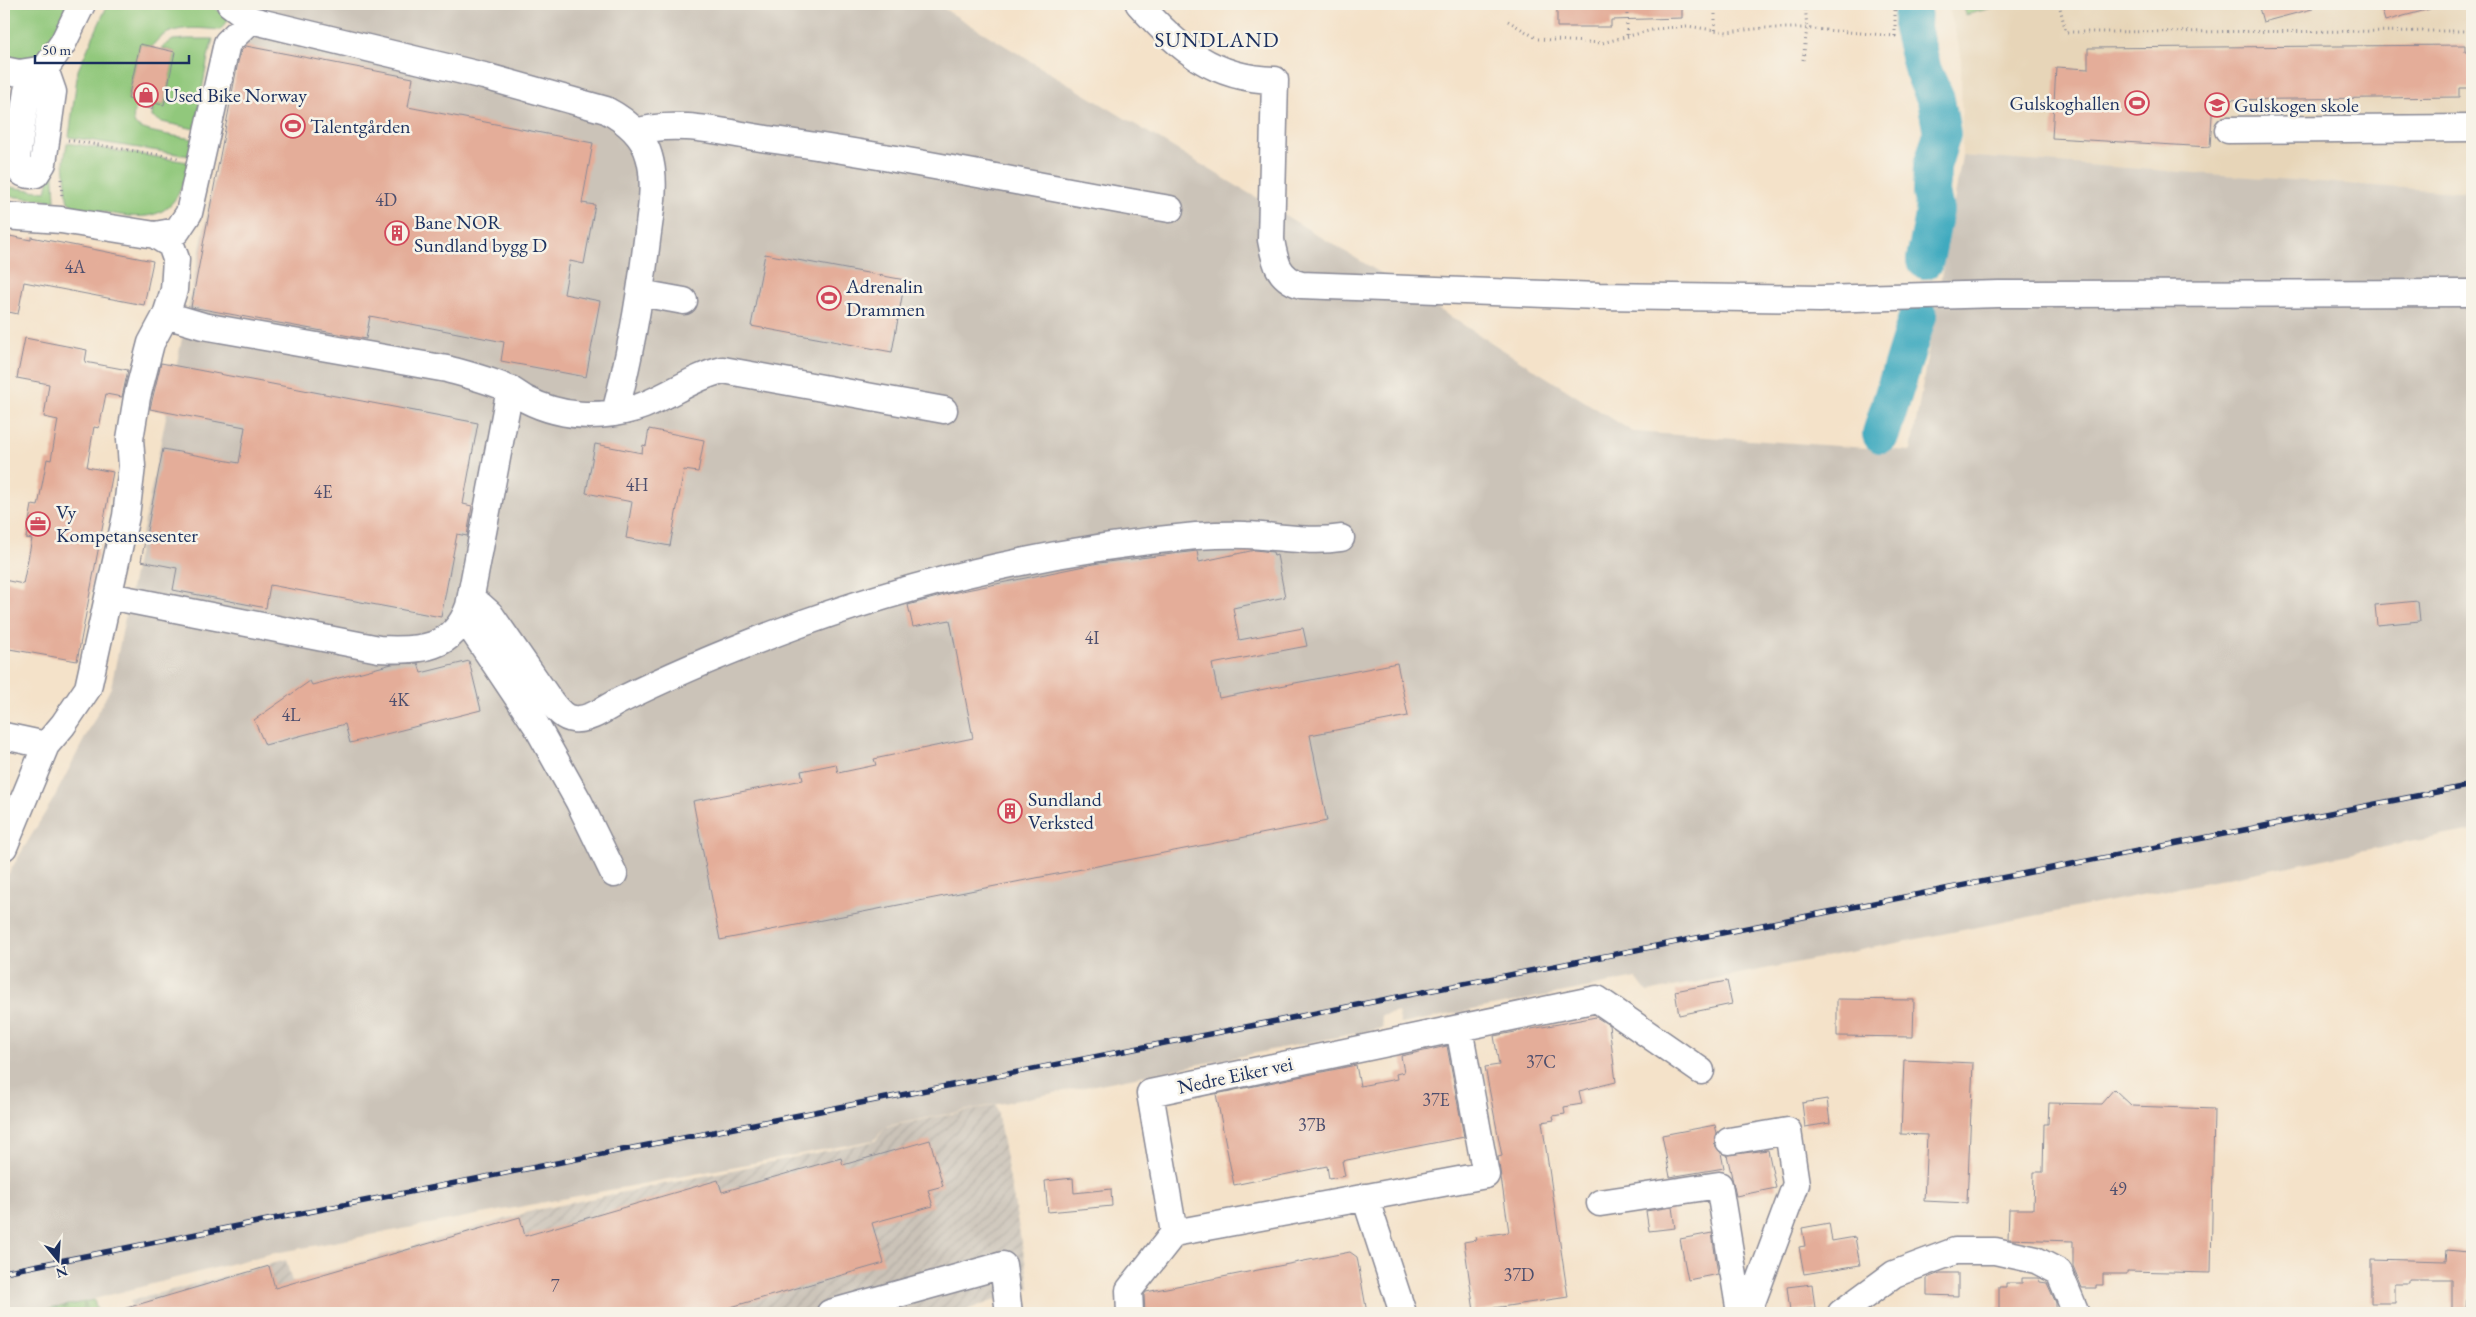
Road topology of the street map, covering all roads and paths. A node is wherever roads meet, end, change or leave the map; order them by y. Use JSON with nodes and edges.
{"nodes":[{"id":1,"x":82,"y":4,"type":"edge"},
{"id":2,"x":230,"y":4,"type":"edge"},
{"id":3,"x":1139,"y":4,"type":"edge"},
{"id":4,"x":1626,"y":4,"type":"edge"},
{"id":5,"x":1715,"y":4,"type":"edge"},
{"id":6,"x":1805,"y":4,"type":"edge"},
{"id":7,"x":1895,"y":4,"type":"edge"},
{"id":8,"x":2059,"y":4,"type":"edge"},
{"id":9,"x":251,"y":20,"type":"junction"},
{"id":10,"x":1508,"y":21,"type":"dead end"},
{"id":11,"x":1807,"y":28,"type":"junction"},
{"id":12,"x":1715,"y":30,"type":"junction"},
{"id":13,"x":2472,"y":31,"type":"edge"},
{"id":14,"x":1627,"y":37,"type":"junction"},
{"id":15,"x":1802,"y":60,"type":"dead end"},
{"id":16,"x":4,"y":70,"type":"edge"},
{"id":17,"x":2472,"y":128,"type":"edge"},
{"id":18,"x":2228,"y":130,"type":"dead end"},
{"id":19,"x":636,"y":132,"type":"junction"},
{"id":20,"x":60,"y":139,"type":"dead end"},
{"id":21,"x":201,"y":162,"type":"junction"},
{"id":22,"x":1170,"y":209,"type":"dead end"},
{"id":23,"x":4,"y":216,"type":"edge"},
{"id":24,"x":155,"y":236,"type":"junction"},
{"id":25,"x":640,"y":293,"type":"junction"},
{"id":26,"x":2472,"y":293,"type":"edge"},
{"id":27,"x":684,"y":301,"type":"dead end"},
{"id":28,"x":166,"y":315,"type":"junction"},
{"id":29,"x":510,"y":389,"type":"junction"},
{"id":30,"x":944,"y":410,"type":"dead end"},
{"id":31,"x":615,"y":413,"type":"junction"},
{"id":32,"x":1341,"y":538,"type":"dead end"},
{"id":33,"x":109,"y":596,"type":"junction"},
{"id":34,"x":467,"y":610,"type":"junction"},
{"id":35,"x":4,"y":736,"type":"edge"},
{"id":36,"x":46,"y":745,"type":"junction"},
{"id":37,"x":4,"y":847,"type":"edge"},
{"id":38,"x":614,"y":874,"type":"dead end"},
{"id":39,"x":1459,"y":1028,"type":"junction"},
{"id":40,"x":1700,"y":1071,"type":"dead end"},
{"id":41,"x":1729,"y":1142,"type":"dead end"},
{"id":42,"x":1365,"y":1197,"type":"junction"},
{"id":43,"x":1600,"y":1204,"type":"dead end"},
{"id":44,"x":1174,"y":1233,"type":"junction"},
{"id":45,"x":830,"y":1313,"type":"edge"},
{"id":46,"x":1009,"y":1313,"type":"edge"},
{"id":47,"x":1130,"y":1313,"type":"edge"},
{"id":48,"x":1403,"y":1313,"type":"edge"},
{"id":49,"x":1740,"y":1313,"type":"edge"},
{"id":50,"x":1748,"y":1313,"type":"edge"},
{"id":51,"x":1841,"y":1313,"type":"edge"},
{"id":52,"x":2076,"y":1313,"type":"edge"}],
"edges":[{"from":1,"to":16,"type":"street"},
{"from":2,"to":9,"type":"street"},
{"from":3,"to":26,"type":"street"},
{"from":4,"to":14,"type":"path"},
{"from":5,"to":12,"type":"path"},
{"from":6,"to":11,"type":"path"},
{"from":7,"to":11,"type":"path"},
{"from":8,"to":13,"type":"path"},
{"from":9,"to":19,"type":"street"},
{"from":9,"to":21,"type":"street"},
{"from":10,"to":14,"type":"path"},
{"from":11,"to":12,"type":"path"},
{"from":11,"to":15,"type":"path"},
{"from":12,"to":14,"type":"path"},
{"from":17,"to":18,"type":"street"},
{"from":19,"to":22,"type":"street"},
{"from":19,"to":25,"type":"street"},
{"from":20,"to":21,"type":"path"},
{"from":21,"to":24,"type":"street"},
{"from":23,"to":24,"type":"street"},
{"from":24,"to":28,"type":"street"},
{"from":25,"to":27,"type":"street"},
{"from":25,"to":31,"type":"street"},
{"from":28,"to":29,"type":"street"},
{"from":28,"to":33,"type":"street"},
{"from":29,"to":31,"type":"street"},
{"from":29,"to":34,"type":"street"},
{"from":30,"to":31,"type":"street"},
{"from":32,"to":34,"type":"street"},
{"from":33,"to":34,"type":"street"},
{"from":33,"to":36,"type":"street"},
{"from":34,"to":38,"type":"street"},
{"from":35,"to":36,"type":"street"},
{"from":36,"to":37,"type":"street"},
{"from":39,"to":40,"type":"street","name":"Nedre Eiker vei"},
{"from":39,"to":42,"type":"street"},
{"from":39,"to":44,"type":"street","name":"Nedre Eiker vei"},
{"from":41,"to":50,"type":"street"},
{"from":42,"to":44,"type":"street"},
{"from":42,"to":48,"type":"street"},
{"from":43,"to":49,"type":"street"},
{"from":44,"to":47,"type":"street"},
{"from":45,"to":46,"type":"street"},
{"from":51,"to":52,"type":"street"}]}
